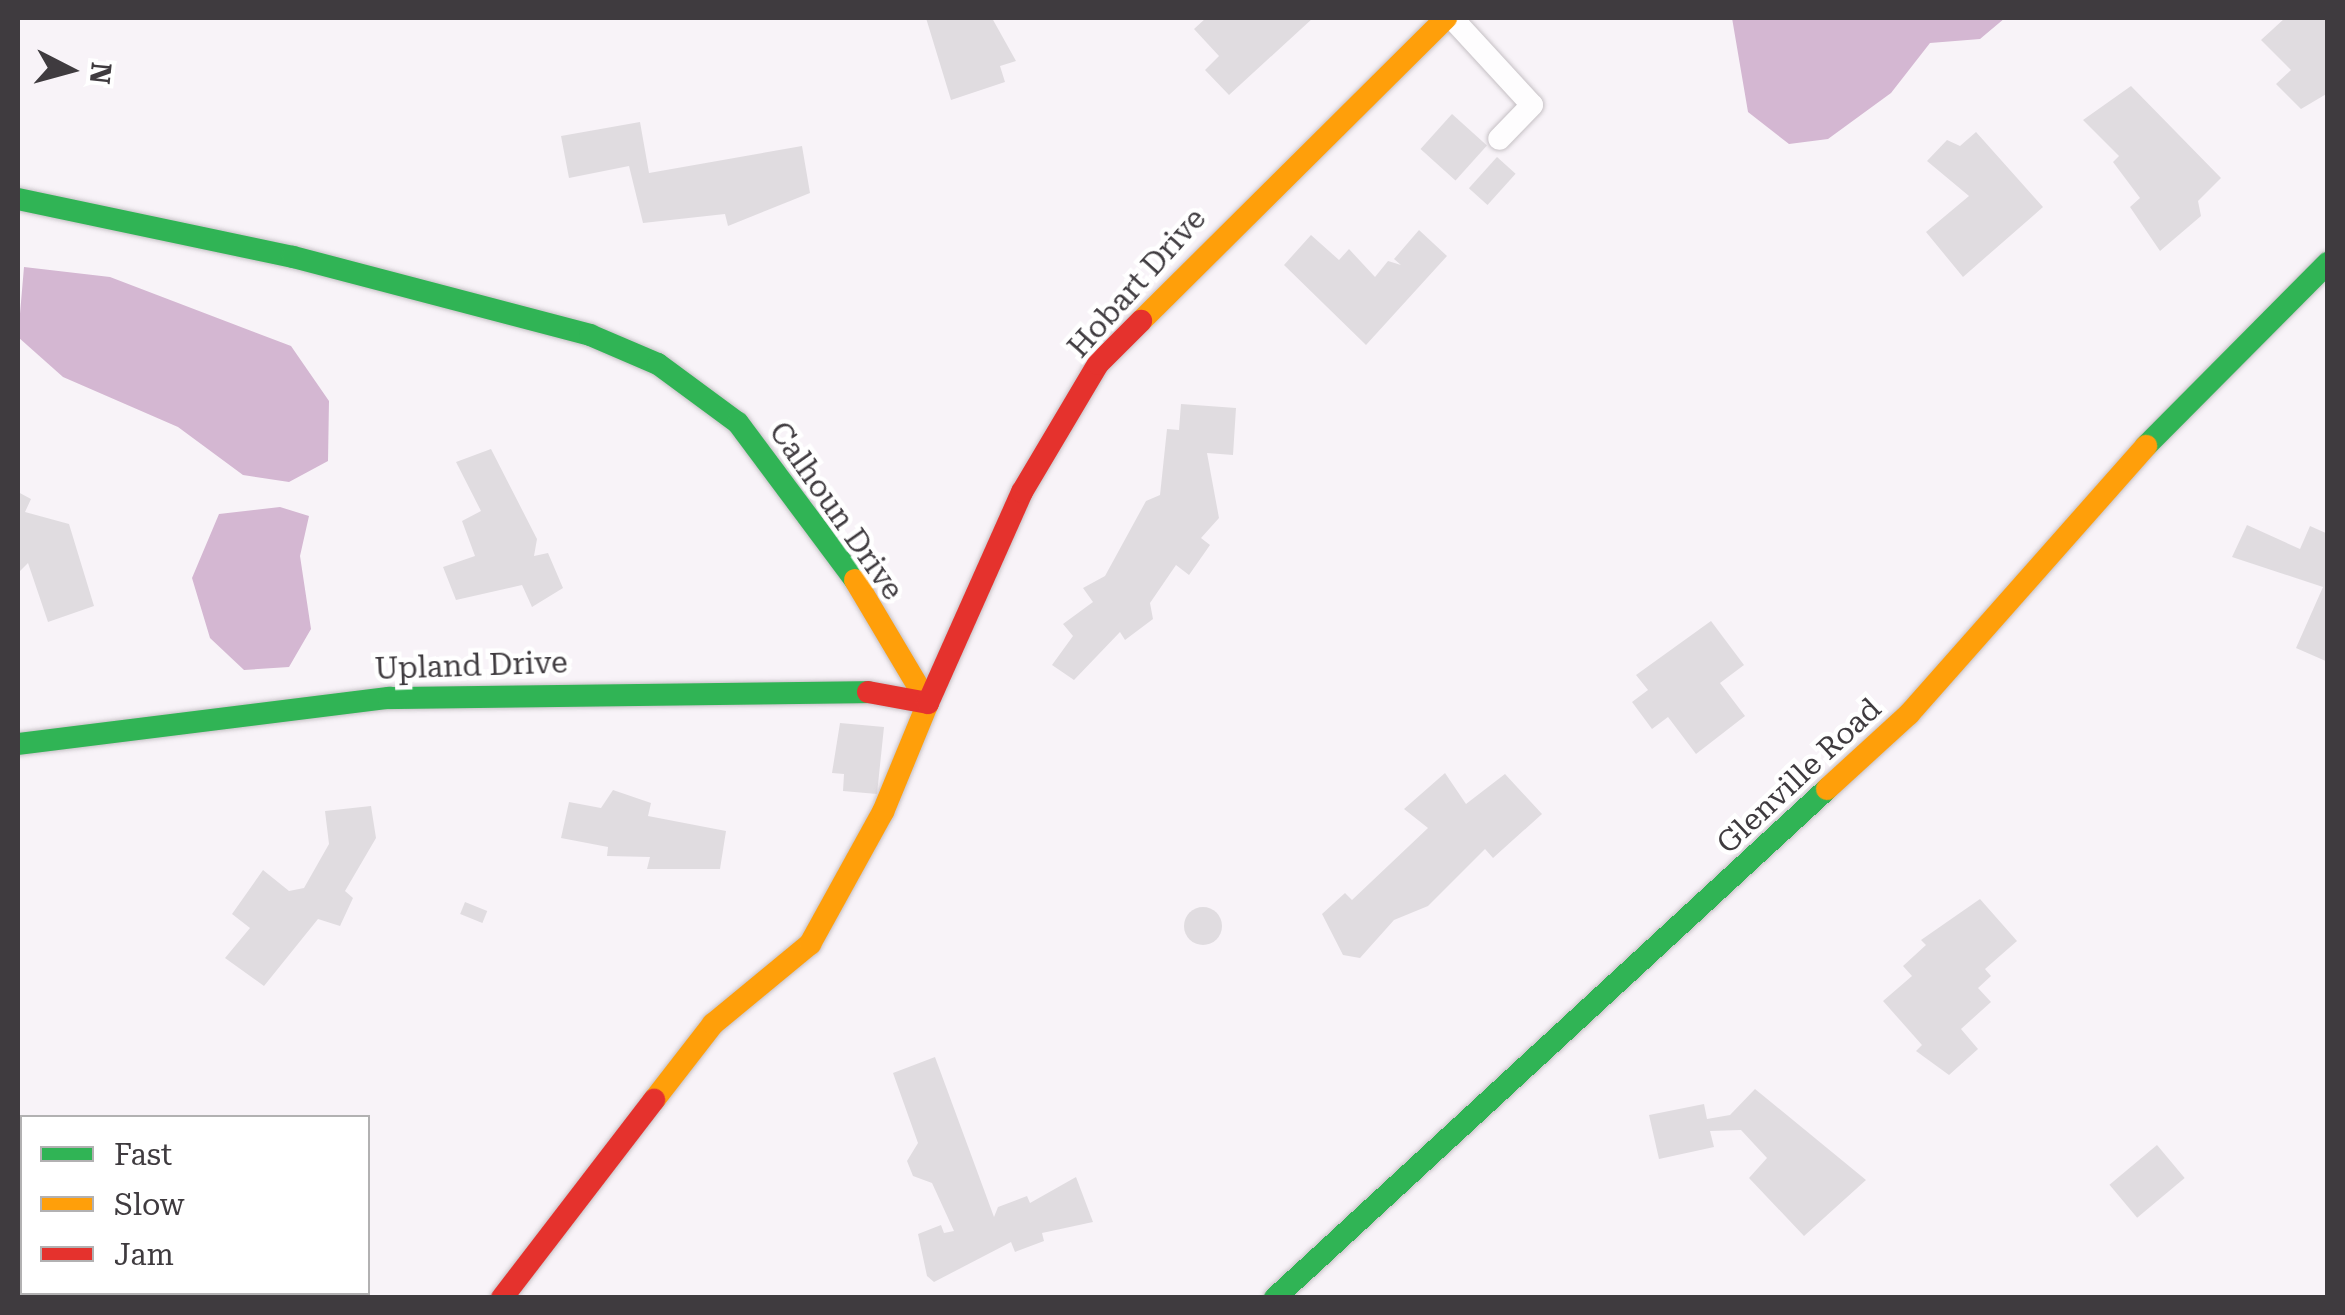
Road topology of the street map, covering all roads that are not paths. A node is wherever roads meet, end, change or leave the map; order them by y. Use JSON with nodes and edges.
{"nodes":[{"id":1,"x":1449,"y":18,"type":"edge"},
{"id":2,"x":1498,"y":139,"type":"dead end"},
{"id":3,"x":18,"y":199,"type":"edge"},
{"id":4,"x":2328,"y":263,"type":"edge"},
{"id":5,"x":928,"y":703,"type":"junction"},
{"id":6,"x":18,"y":744,"type":"edge"},
{"id":7,"x":502,"y":1298,"type":"edge"},
{"id":8,"x":1275,"y":1298,"type":"edge"}],
"edges":[{"from":1,"to":2,"type":"lane"},
{"from":1,"to":5,"type":"street","name":"Hobart Drive"},
{"from":3,"to":5,"type":"street","name":"Calhoun Drive"},
{"from":4,"to":8,"type":"street","name":"Glenville Road"},
{"from":5,"to":6,"type":"street","name":"Upland Drive"},
{"from":5,"to":7,"type":"street"}]}
